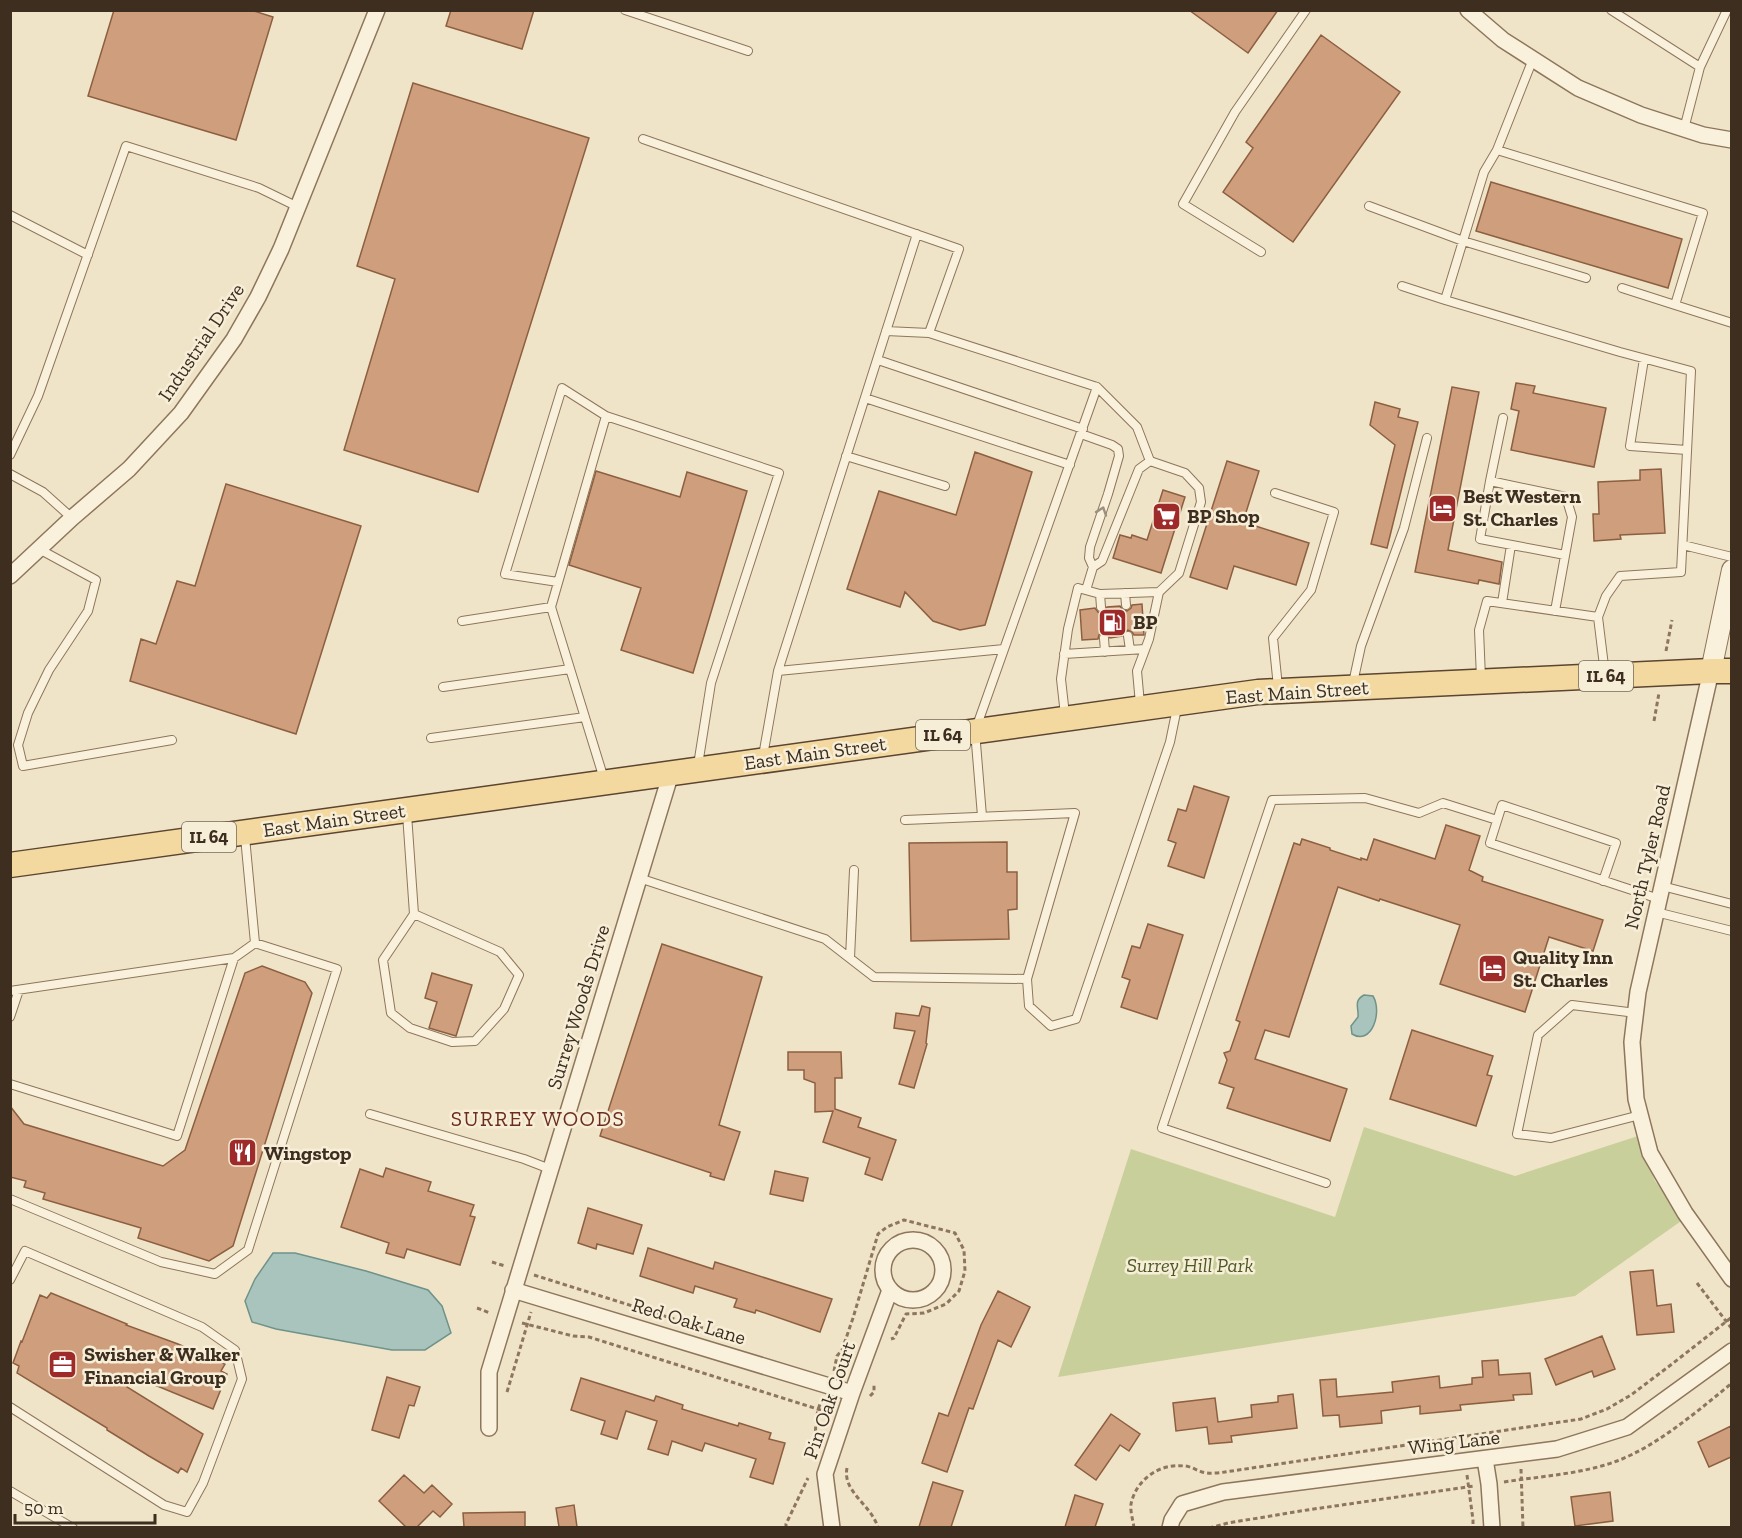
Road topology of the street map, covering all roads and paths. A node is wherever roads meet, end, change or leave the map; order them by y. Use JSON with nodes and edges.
{"nodes":[{"id":1,"x":377,"y":10,"type":"edge"},
{"id":2,"x":625,"y":10,"type":"edge"},
{"id":3,"x":1306,"y":10,"type":"edge"},
{"id":4,"x":1468,"y":10,"type":"edge"},
{"id":5,"x":1611,"y":10,"type":"edge"},
{"id":6,"x":1726,"y":10,"type":"edge"},
{"id":7,"x":748,"y":51,"type":"dead end"},
{"id":8,"x":1533,"y":59,"type":"junction"},
{"id":9,"x":1700,"y":67,"type":"junction"},
{"id":10,"x":1684,"y":129,"type":"junction"},
{"id":11,"x":643,"y":139,"type":"dead end"},
{"id":12,"x":1731,"y":140,"type":"edge"},
{"id":13,"x":1497,"y":150,"type":"junction"},
{"id":14,"x":1369,"y":206,"type":"dead end"},
{"id":15,"x":298,"y":207,"type":"junction"},
{"id":16,"x":10,"y":215,"type":"edge"},
{"id":17,"x":917,"y":234,"type":"junction"},
{"id":18,"x":1463,"y":241,"type":"junction"},
{"id":19,"x":1261,"y":252,"type":"dead end"},
{"id":20,"x":88,"y":255,"type":"junction"},
{"id":21,"x":1586,"y":278,"type":"dead end"},
{"id":22,"x":1402,"y":286,"type":"dead end"},
{"id":23,"x":1622,"y":288,"type":"dead end"},
{"id":24,"x":1445,"y":300,"type":"junction"},
{"id":25,"x":1675,"y":305,"type":"junction"},
{"id":26,"x":1731,"y":323,"type":"edge"},
{"id":27,"x":886,"y":331,"type":"junction"},
{"id":28,"x":929,"y":333,"type":"junction"},
{"id":29,"x":1644,"y":359,"type":"junction"},
{"id":30,"x":878,"y":360,"type":"junction"},
{"id":31,"x":1097,"y":387,"type":"junction"},
{"id":32,"x":865,"y":398,"type":"junction"},
{"id":33,"x":606,"y":416,"type":"junction"},
{"id":34,"x":1503,"y":418,"type":"dead end"},
{"id":35,"x":1082,"y":432,"type":"junction"},
{"id":36,"x":1427,"y":438,"type":"dead end"},
{"id":37,"x":1687,"y":450,"type":"junction"},
{"id":38,"x":10,"y":455,"type":"edge"},
{"id":39,"x":846,"y":456,"type":"junction"},
{"id":40,"x":1150,"y":461,"type":"junction"},
{"id":41,"x":1070,"y":465,"type":"junction"},
{"id":42,"x":10,"y":474,"type":"edge"},
{"id":43,"x":1490,"y":481,"type":"junction"},
{"id":44,"x":945,"y":486,"type":"dead end"},
{"id":45,"x":1275,"y":493,"type":"dead end"},
{"id":46,"x":72,"y":518,"type":"junction"},
{"id":47,"x":1511,"y":545,"type":"junction"},
{"id":48,"x":1683,"y":545,"type":"junction"},
{"id":49,"x":39,"y":549,"type":"junction"},
{"id":50,"x":1565,"y":555,"type":"junction"},
{"id":51,"x":1731,"y":557,"type":"edge"},
{"id":52,"x":1093,"y":567,"type":"junction"},
{"id":53,"x":1731,"y":570,"type":"edge"},
{"id":54,"x":10,"y":576,"type":"edge"},
{"id":55,"x":558,"y":582,"type":"junction"},
{"id":56,"x":1086,"y":590,"type":"junction"},
{"id":57,"x":1159,"y":592,"type":"junction"},
{"id":58,"x":1125,"y":593,"type":"junction"},
{"id":59,"x":1100,"y":594,"type":"junction"},
{"id":60,"x":1502,"y":603,"type":"junction"},
{"id":61,"x":1126,"y":605,"type":"dead end"},
{"id":62,"x":551,"y":607,"type":"junction"},
{"id":63,"x":1101,"y":607,"type":"dead end"},
{"id":64,"x":1555,"y":611,"type":"junction"},
{"id":65,"x":1598,"y":617,"type":"junction"},
{"id":66,"x":462,"y":621,"type":"dead end"},
{"id":67,"x":1128,"y":636,"type":"dead end"},
{"id":68,"x":1104,"y":638,"type":"dead end"},
{"id":69,"x":1004,"y":649,"type":"junction"},
{"id":70,"x":1145,"y":649,"type":"junction"},
{"id":71,"x":1130,"y":650,"type":"junction"},
{"id":72,"x":1105,"y":652,"type":"junction"},
{"id":73,"x":1064,"y":654,"type":"junction"},
{"id":74,"x":570,"y":669,"type":"junction"},
{"id":75,"x":778,"y":671,"type":"junction"},
{"id":76,"x":1721,"y":671,"type":"edge"},
{"id":77,"x":1606,"y":676,"type":"junction"},
{"id":78,"x":1481,"y":681,"type":"junction"},
{"id":79,"x":443,"y":687,"type":"dead end"},
{"id":80,"x":1352,"y":688,"type":"junction"},
{"id":81,"x":1278,"y":691,"type":"junction"},
{"id":82,"x":1178,"y":703,"type":"junction"},
{"id":83,"x":1141,"y":708,"type":"junction"},
{"id":84,"x":585,"y":717,"type":"junction"},
{"id":85,"x":1065,"y":719,"type":"junction"},
{"id":86,"x":975,"y":731,"type":"junction"},
{"id":87,"x":431,"y":738,"type":"dead end"},
{"id":88,"x":172,"y":740,"type":"dead end"},
{"id":89,"x":762,"y":760,"type":"junction"},
{"id":90,"x":697,"y":769,"type":"junction"},
{"id":91,"x":671,"y":773,"type":"junction"},
{"id":92,"x":605,"y":782,"type":"junction"},
{"id":93,"x":407,"y":810,"type":"junction"},
{"id":94,"x":982,"y":816,"type":"junction"},
{"id":95,"x":905,"y":820,"type":"dead end"},
{"id":96,"x":1497,"y":820,"type":"junction"},
{"id":97,"x":244,"y":832,"type":"junction"},
{"id":98,"x":10,"y":865,"type":"edge"},
{"id":99,"x":854,"y":870,"type":"dead end"},
{"id":100,"x":639,"y":878,"type":"junction"},
{"id":101,"x":1604,"y":881,"type":"junction"},
{"id":102,"x":1659,"y":899,"type":"junction"},
{"id":103,"x":1731,"y":904,"type":"edge"},
{"id":104,"x":414,"y":914,"type":"junction"},
{"id":105,"x":1731,"y":931,"type":"edge"},
{"id":106,"x":255,"y":943,"type":"junction"},
{"id":107,"x":234,"y":958,"type":"junction"},
{"id":108,"x":850,"y":958,"type":"junction"},
{"id":109,"x":1027,"y":979,"type":"junction"},
{"id":110,"x":15,"y":990,"type":"edge"},
{"id":111,"x":1636,"y":1013,"type":"junction"},
{"id":112,"x":10,"y":1017,"type":"edge"},
{"id":113,"x":10,"y":1084,"type":"edge"},
{"id":114,"x":370,"y":1114,"type":"dead end"},
{"id":115,"x":1640,"y":1114,"type":"junction"},
{"id":116,"x":550,"y":1169,"type":"junction"},
{"id":117,"x":1326,"y":1183,"type":"dead end"},
{"id":118,"x":10,"y":1199,"type":"edge"},
{"id":119,"x":492,"y":1262,"type":"dead end"},
{"id":120,"x":519,"y":1270,"type":"junction"},
{"id":121,"x":541,"y":1277,"type":"junction"},
{"id":122,"x":1731,"y":1279,"type":"edge"},
{"id":123,"x":10,"y":1280,"type":"edge"},
{"id":124,"x":1697,"y":1283,"type":"dead end"},
{"id":125,"x":513,"y":1290,"type":"junction"},
{"id":126,"x":890,"y":1290,"type":"dead end"},
{"id":127,"x":536,"y":1297,"type":"junction"},
{"id":128,"x":477,"y":1308,"type":"dead end"},
{"id":129,"x":1731,"y":1317,"type":"edge"},
{"id":130,"x":505,"y":1318,"type":"junction"},
{"id":131,"x":1726,"y":1322,"type":"junction"},
{"id":132,"x":527,"y":1324,"type":"junction"},
{"id":133,"x":1731,"y":1329,"type":"edge"},
{"id":134,"x":726,"y":1335,"type":"dead end"},
{"id":135,"x":1731,"y":1351,"type":"edge"},
{"id":136,"x":843,"y":1372,"type":"dead end"},
{"id":137,"x":828,"y":1386,"type":"junction"},
{"id":138,"x":852,"y":1393,"type":"junction"},
{"id":139,"x":507,"y":1394,"type":"dead end"},
{"id":140,"x":10,"y":1407,"type":"edge"},
{"id":141,"x":818,"y":1409,"type":"junction"},
{"id":142,"x":827,"y":1412,"type":"dead end"},
{"id":143,"x":489,"y":1428,"type":"dead end"},
{"id":144,"x":816,"y":1450,"type":"dead end"},
{"id":145,"x":1485,"y":1459,"type":"junction"},
{"id":146,"x":1521,"y":1466,"type":"dead end"},
{"id":147,"x":810,"y":1470,"type":"dead end"},
{"id":148,"x":1466,"y":1474,"type":"dead end"},
{"id":149,"x":10,"y":1491,"type":"edge"},
{"id":150,"x":1370,"y":1501,"type":"dead end"},
{"id":151,"x":73,"y":1527,"type":"edge"},
{"id":152,"x":786,"y":1527,"type":"edge"},
{"id":153,"x":832,"y":1527,"type":"edge"},
{"id":154,"x":1134,"y":1527,"type":"edge"},
{"id":155,"x":1170,"y":1527,"type":"edge"},
{"id":156,"x":1209,"y":1527,"type":"edge"},
{"id":157,"x":1473,"y":1527,"type":"edge"},
{"id":158,"x":1492,"y":1527,"type":"edge"},
{"id":159,"x":1523,"y":1527,"type":"edge"}],
"edges":[{"from":1,"to":15,"type":"street","name":"Industrial Drive"},
{"from":2,"to":7,"type":"lane"},
{"from":3,"to":19,"type":"lane"},
{"from":4,"to":8,"type":"street"},
{"from":5,"to":9,"type":"lane"},
{"from":6,"to":9,"type":"lane"},
{"from":8,"to":10,"type":"street"},
{"from":8,"to":13,"type":"lane"},
{"from":9,"to":10,"type":"lane"},
{"from":10,"to":12,"type":"street"},
{"from":11,"to":17,"type":"lane"},
{"from":13,"to":18,"type":"lane"},
{"from":13,"to":25,"type":"lane"},
{"from":14,"to":18,"type":"lane"},
{"from":15,"to":20,"type":"lane"},
{"from":15,"to":46,"type":"street","name":"Industrial Drive"},
{"from":16,"to":20,"type":"lane"},
{"from":17,"to":27,"type":"lane"},
{"from":17,"to":28,"type":"lane"},
{"from":18,"to":21,"type":"lane"},
{"from":18,"to":24,"type":"lane"},
{"from":20,"to":38,"type":"lane"},
{"from":22,"to":24,"type":"lane"},
{"from":23,"to":25,"type":"lane"},
{"from":24,"to":29,"type":"lane"},
{"from":25,"to":26,"type":"lane"},
{"from":27,"to":28,"type":"lane"},
{"from":27,"to":30,"type":"lane"},
{"from":28,"to":31,"type":"lane"},
{"from":29,"to":37,"type":"lane"},
{"from":29,"to":37,"type":"lane"},
{"from":30,"to":32,"type":"lane"},
{"from":30,"to":35,"type":"lane"},
{"from":31,"to":35,"type":"lane"},
{"from":31,"to":40,"type":"lane"},
{"from":32,"to":39,"type":"lane"},
{"from":32,"to":41,"type":"lane"},
{"from":33,"to":55,"type":"lane"},
{"from":33,"to":55,"type":"lane"},
{"from":33,"to":90,"type":"lane"},
{"from":34,"to":43,"type":"lane"},
{"from":35,"to":41,"type":"lane"},
{"from":52,"to":35,"type":"lane","one_way":true},
{"from":36,"to":80,"type":"lane"},
{"from":37,"to":48,"type":"lane"},
{"from":39,"to":44,"type":"lane"},
{"from":39,"to":75,"type":"lane"},
{"from":40,"to":52,"type":"lane"},
{"from":40,"to":57,"type":"lane"},
{"from":41,"to":69,"type":"lane"},
{"from":42,"to":46,"type":"lane"},
{"from":43,"to":47,"type":"lane"},
{"from":43,"to":50,"type":"lane"},
{"from":45,"to":81,"type":"lane"},
{"from":46,"to":49,"type":"street","name":"Industrial Drive"},
{"from":47,"to":50,"type":"lane"},
{"from":47,"to":60,"type":"lane"},
{"from":48,"to":51,"type":"lane"},
{"from":48,"to":65,"type":"lane"},
{"from":49,"to":54,"type":"street","name":"Industrial Drive"},
{"from":49,"to":88,"type":"lane"},
{"from":50,"to":64,"type":"lane"},
{"from":52,"to":56,"type":"lane"},
{"from":53,"to":76,"type":"street"},
{"from":55,"to":62,"type":"lane"},
{"from":56,"to":59,"type":"lane"},
{"from":56,"to":73,"type":"lane"},
{"from":57,"to":58,"type":"lane"},
{"from":57,"to":70,"type":"lane"},
{"from":58,"to":59,"type":"lane"},
{"from":58,"to":61,"type":"lane"},
{"from":59,"to":63,"type":"lane"},
{"from":60,"to":64,"type":"lane"},
{"from":60,"to":78,"type":"lane"},
{"from":62,"to":66,"type":"lane"},
{"from":62,"to":74,"type":"lane"},
{"from":64,"to":65,"type":"lane"},
{"from":65,"to":77,"type":"lane"},
{"from":67,"to":71,"type":"lane"},
{"from":68,"to":72,"type":"lane"},
{"from":69,"to":75,"type":"lane"},
{"from":69,"to":86,"type":"lane"},
{"from":70,"to":71,"type":"lane"},
{"from":70,"to":83,"type":"lane"},
{"from":71,"to":72,"type":"lane"},
{"from":72,"to":73,"type":"lane"},
{"from":73,"to":85,"type":"lane"},
{"from":74,"to":79,"type":"lane"},
{"from":74,"to":84,"type":"lane"},
{"from":75,"to":89,"type":"lane"},
{"from":76,"to":77,"type":"main road","name":"East Main Street","number":"IL 64"},
{"from":76,"to":102,"type":"street","name":"North Tyler Road"},
{"from":77,"to":78,"type":"main road","name":"East Main Street","number":"IL 64"},
{"from":78,"to":80,"type":"main road","name":"East Main Street","number":"IL 64"},
{"from":80,"to":81,"type":"main road","name":"East Main Street","number":"IL 64"},
{"from":81,"to":82,"type":"main road","name":"East Main Street","number":"IL 64"},
{"from":82,"to":83,"type":"main road","name":"East Main Street","number":"IL 64"},
{"from":82,"to":109,"type":"lane"},
{"from":83,"to":85,"type":"main road","name":"East Main Street","number":"IL 64"},
{"from":84,"to":87,"type":"lane"},
{"from":84,"to":92,"type":"lane"},
{"from":85,"to":86,"type":"main road","name":"East Main Street","number":"IL 64"},
{"from":86,"to":89,"type":"main road","name":"East Main Street","number":"IL 64"},
{"from":86,"to":94,"type":"lane"},
{"from":89,"to":90,"type":"main road","name":"East Main Street","number":"IL 64"},
{"from":90,"to":91,"type":"main road","name":"East Main Street","number":"IL 64"},
{"from":91,"to":92,"type":"main road","name":"East Main Street","number":"IL 64"},
{"from":91,"to":100,"type":"street","name":"Surrey Woods Drive"},
{"from":92,"to":93,"type":"main road","name":"East Main Street","number":"IL 64"},
{"from":93,"to":97,"type":"main road","name":"East Main Street","number":"IL 64"},
{"from":93,"to":104,"type":"lane"},
{"from":94,"to":95,"type":"lane"},
{"from":94,"to":109,"type":"lane"},
{"from":96,"to":101,"type":"lane"},
{"from":96,"to":101,"type":"lane"},
{"from":96,"to":117,"type":"lane"},
{"from":97,"to":98,"type":"main road","name":"East Main Street","number":"IL 64"},
{"from":97,"to":106,"type":"lane"},
{"from":99,"to":108,"type":"lane"},
{"from":100,"to":108,"type":"lane"},
{"from":100,"to":116,"type":"street","name":"Surrey Woods Drive"},
{"from":101,"to":102,"type":"lane"},
{"from":102,"to":103,"type":"lane"},
{"from":102,"to":105,"type":"lane"},
{"from":102,"to":111,"type":"street","name":"North Tyler Road"},
{"from":104,"to":104,"type":"lane"},
{"from":106,"to":107,"type":"lane"},
{"from":106,"to":118,"type":"lane"},
{"from":107,"to":110,"type":"lane"},
{"from":107,"to":113,"type":"lane"},
{"from":108,"to":109,"type":"lane"},
{"from":110,"to":112,"type":"lane"},
{"from":111,"to":115,"type":"street","name":"North Tyler Road"},
{"from":111,"to":115,"type":"lane"},
{"from":114,"to":116,"type":"lane"},
{"from":115,"to":122,"type":"street","name":"North Tyler Road"},
{"from":116,"to":120,"type":"street","name":"Surrey Woods Drive"},
{"from":119,"to":120,"type":"path"},
{"from":120,"to":121,"type":"path"},
{"from":120,"to":125,"type":"street","name":"Surrey Woods Drive"},
{"from":121,"to":127,"type":"path"},
{"from":121,"to":134,"type":"path"},
{"from":123,"to":140,"type":"lane"},
{"from":124,"to":131,"type":"path"},
{"from":125,"to":127,"type":"street","name":"Red Oak Lane"},
{"from":125,"to":130,"type":"street","name":"Surrey Woods Drive"},
{"from":126,"to":138,"type":"street","name":"Pin Oak Court"},
{"from":127,"to":132,"type":"path"},
{"from":127,"to":137,"type":"street","name":"Red Oak Lane"},
{"from":128,"to":130,"type":"path"},
{"from":129,"to":131,"type":"path"},
{"from":130,"to":132,"type":"path"},
{"from":130,"to":143,"type":"street","name":"Surrey Woods Drive"},
{"from":131,"to":133,"type":"path"},
{"from":131,"to":154,"type":"path"},
{"from":132,"to":139,"type":"path"},
{"from":132,"to":141,"type":"path"},
{"from":135,"to":145,"type":"street","name":"Wing Lane"},
{"from":136,"to":137,"type":"path"},
{"from":137,"to":138,"type":"street","name":"Red Oak Lane"},
{"from":137,"to":141,"type":"path"},
{"from":138,"to":153,"type":"street","name":"Pin Oak Court"},
{"from":141,"to":142,"type":"path"},
{"from":141,"to":144,"type":"path"},
{"from":145,"to":155,"type":"street","name":"Wing Lane"},
{"from":145,"to":158,"type":"street"},
{"from":146,"to":159,"type":"path"},
{"from":147,"to":152,"type":"path"},
{"from":148,"to":157,"type":"path"},
{"from":149,"to":151,"type":"lane"},
{"from":150,"to":156,"type":"path"}]}
